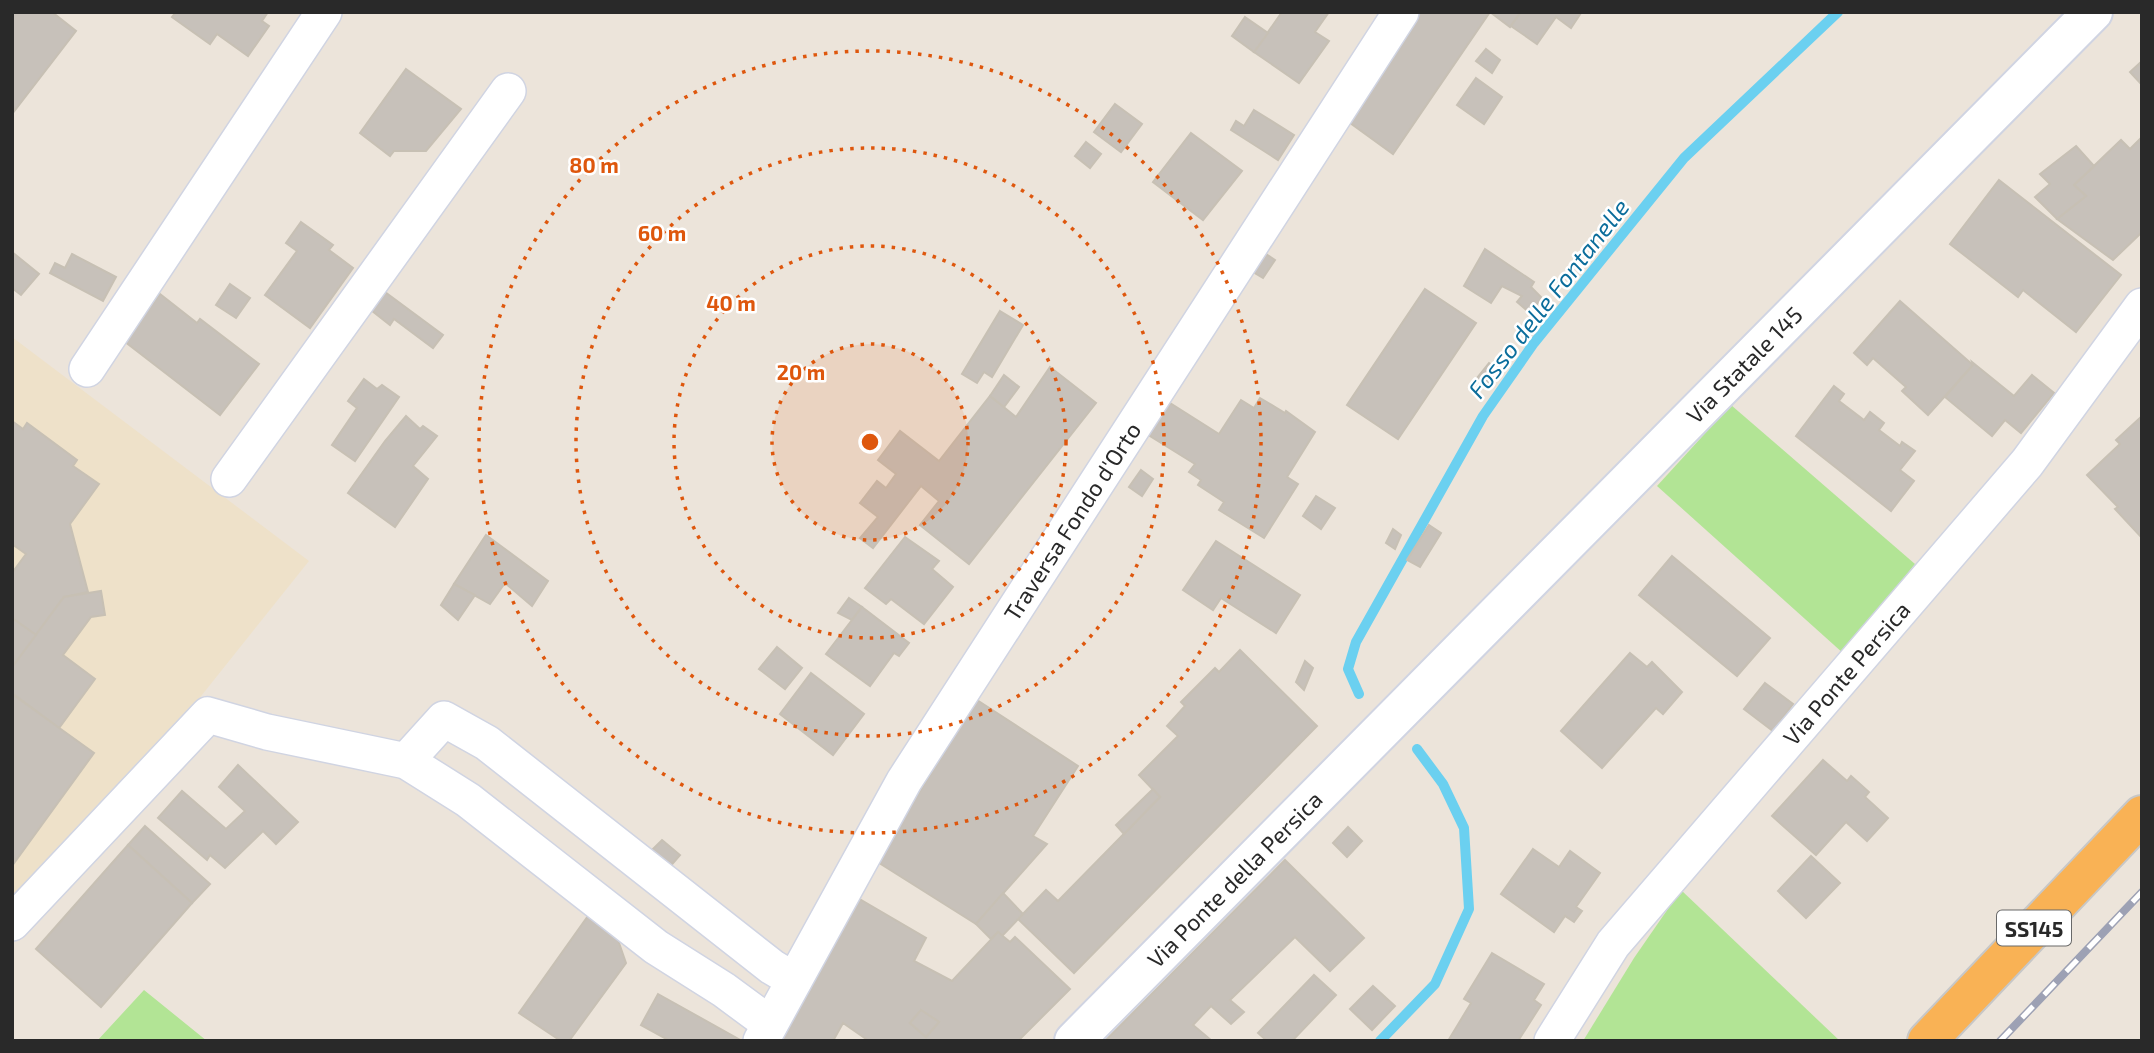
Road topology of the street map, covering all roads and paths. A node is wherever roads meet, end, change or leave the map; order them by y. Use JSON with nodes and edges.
{"nodes":[{"id":1,"x":324,"y":12,"type":"edge"},
{"id":2,"x":1401,"y":12,"type":"edge"},
{"id":3,"x":2093,"y":12,"type":"edge"},
{"id":4,"x":508,"y":92,"type":"dead end"},
{"id":5,"x":2142,"y":306,"type":"edge"},
{"id":6,"x":87,"y":369,"type":"dead end"},
{"id":7,"x":229,"y":479,"type":"dead end"},
{"id":8,"x":1396,"y":717,"type":"joint"},
{"id":9,"x":406,"y":761,"type":"junction"},
{"id":10,"x":2142,"y":815,"type":"edge"},
{"id":11,"x":12,"y":923,"type":"edge"},
{"id":12,"x":794,"y":980,"type":"junction"},
{"id":13,"x":765,"y":1032,"type":"edge"},
{"id":14,"x":1073,"y":1041,"type":"edge"},
{"id":15,"x":1552,"y":1041,"type":"edge"},
{"id":16,"x":1927,"y":1041,"type":"edge"}],
"edges":[{"from":1,"to":6,"type":"street"},
{"from":2,"to":12,"type":"street","name":"Traversa Fondo d'Orto"},
{"from":3,"to":8,"type":"main road","name":"Via Statale 145"},
{"from":4,"to":7,"type":"street"},
{"from":5,"to":15,"type":"street","name":"Via Ponte Persica"},
{"from":8,"to":14,"type":"main road","name":"Via Ponte della Persica"},
{"from":9,"to":11,"type":"street"},
{"from":9,"to":12,"type":"street"},
{"from":9,"to":13,"type":"street"},
{"from":10,"to":16,"type":"highway","number":"SS145"},
{"from":12,"to":13,"type":"street","name":"Traversa Fondo d'Orto"}]}
